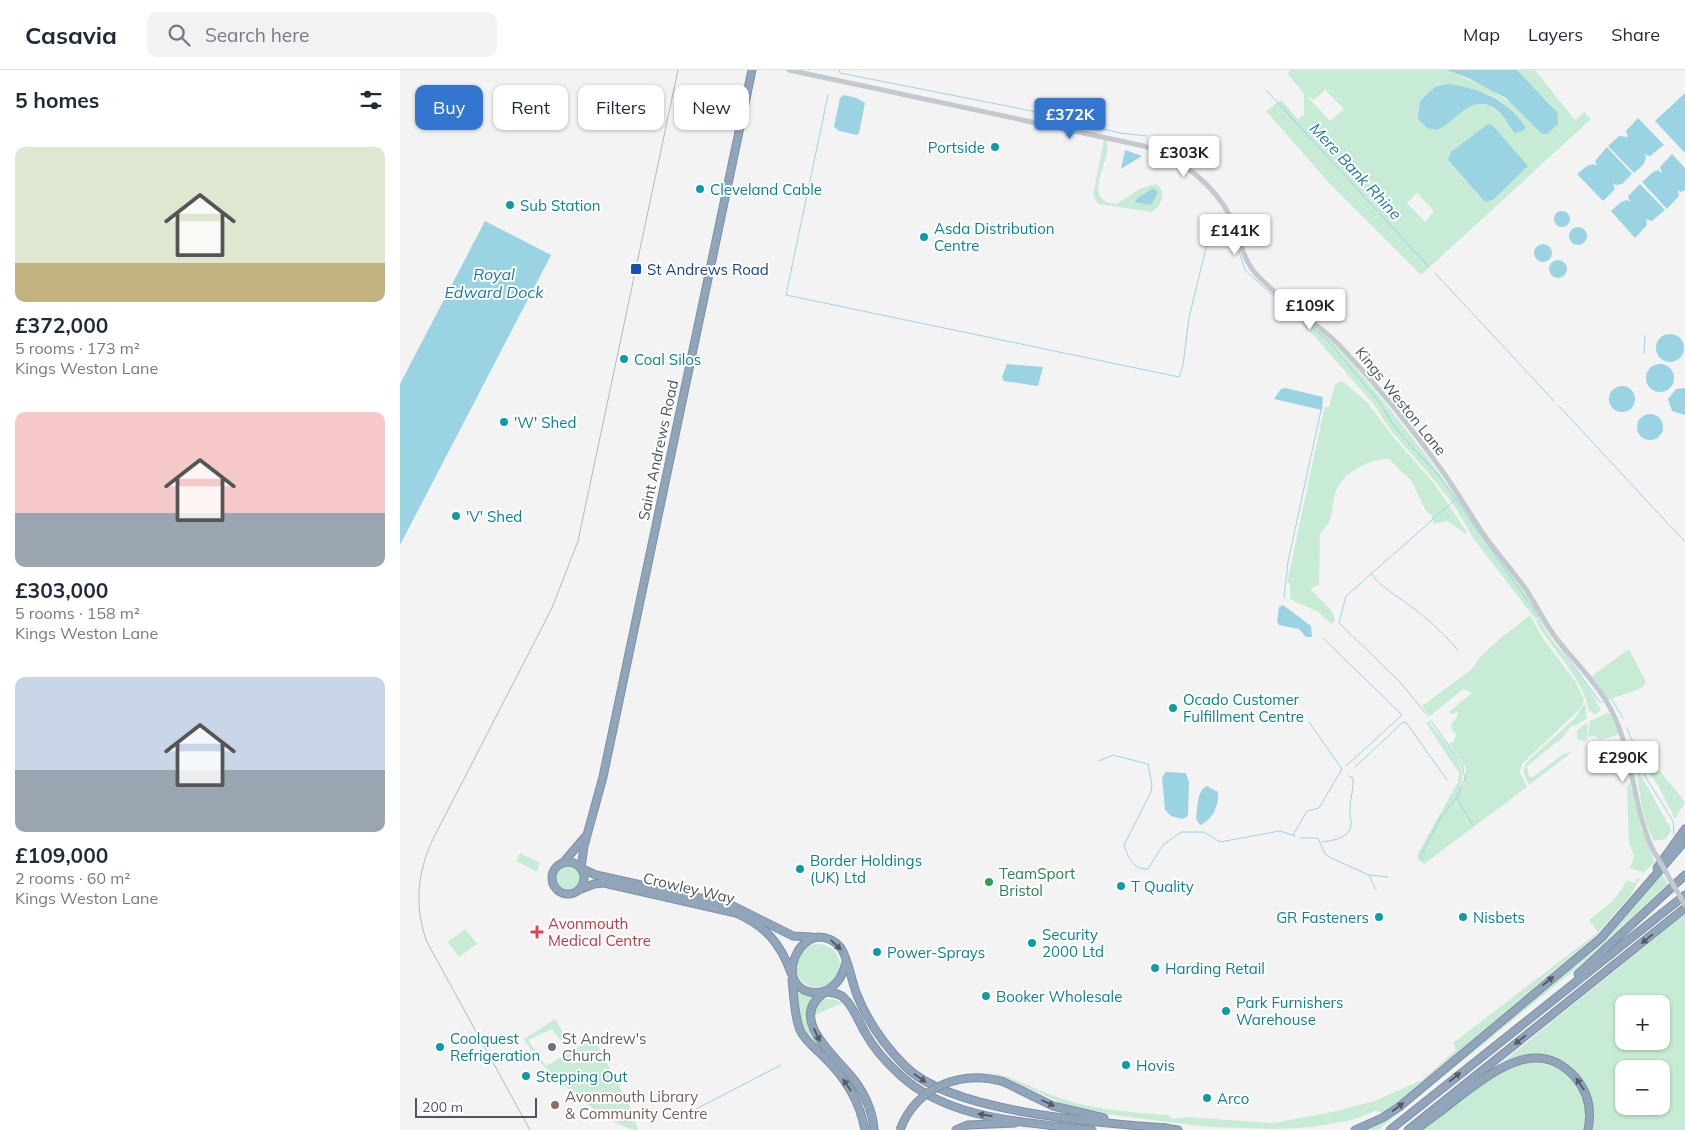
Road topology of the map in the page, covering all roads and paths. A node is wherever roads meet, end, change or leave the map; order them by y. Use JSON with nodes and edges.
{"nodes":[{"id":1,"x":752,"y":70,"type":"edge"},
{"id":2,"x":788,"y":70,"type":"edge"},
{"id":3,"x":1685,"y":830,"type":"edge"},
{"id":4,"x":587,"y":835,"type":"junction"},
{"id":5,"x":1685,"y":841,"type":"edge"},
{"id":6,"x":563,"y":863,"type":"junction"},
{"id":7,"x":581,"y":868,"type":"junction"},
{"id":8,"x":1685,"y":875,"type":"edge"},
{"id":9,"x":581,"y":889,"type":"junction"},
{"id":10,"x":1685,"y":895,"type":"edge"},
{"id":11,"x":1632,"y":904,"type":"junction"},
{"id":12,"x":1685,"y":906,"type":"edge"},
{"id":13,"x":815,"y":937,"type":"junction"},
{"id":14,"x":846,"y":962,"type":"junction"},
{"id":15,"x":792,"y":976,"type":"junction"},
{"id":16,"x":825,"y":992,"type":"junction"},
{"id":17,"x":1544,"y":1005,"type":"junction"},
{"id":18,"x":1068,"y":1127,"type":"junction"},
{"id":19,"x":1167,"y":1128,"type":"junction"},
{"id":20,"x":865,"y":1130,"type":"edge"},
{"id":21,"x":874,"y":1130,"type":"edge"},
{"id":22,"x":900,"y":1130,"type":"edge"},
{"id":23,"x":956,"y":1130,"type":"edge"},
{"id":24,"x":1092,"y":1130,"type":"edge"},
{"id":25,"x":1178,"y":1130,"type":"edge"},
{"id":26,"x":1355,"y":1130,"type":"edge"},
{"id":27,"x":1390,"y":1130,"type":"edge"},
{"id":28,"x":1408,"y":1130,"type":"edge"},
{"id":29,"x":1416,"y":1130,"type":"edge"},
{"id":30,"x":1588,"y":1130,"type":"edge"}],
"edges":[{"from":1,"to":4,"type":"highway","name":"Saint Andrews Road"},
{"from":2,"to":12,"type":"street","name":"Kings Weston Lane","bridge":true},
{"from":3,"to":11,"type":"highway"},
{"from":4,"to":6,"type":"highway","name":"Saint Andrews Road"},
{"from":4,"to":7,"type":"highway","name":"Saint Andrews Road"},
{"from":5,"to":11,"type":"highway"},
{"from":6,"to":7,"type":"highway"},
{"from":6,"to":9,"type":"highway"},
{"from":7,"to":9,"type":"highway"},
{"from":7,"to":13,"type":"highway","name":"Crowley Way"},
{"from":8,"to":17,"type":"highway"},
{"from":9,"to":15,"type":"highway","name":"Crowley Way"},
{"from":10,"to":17,"type":"highway"},
{"from":26,"to":11,"type":"highway","one_way":true},
{"from":12,"to":28,"type":"highway","one_way":true},
{"from":13,"to":14,"type":"highway","one_way":true},
{"from":13,"to":15,"type":"highway"},
{"from":14,"to":16,"type":"highway"},
{"from":14,"to":19,"type":"highway","one_way":true},
{"from":15,"to":16,"type":"highway"},
{"from":20,"to":15,"type":"highway","one_way":true},
{"from":18,"to":16,"type":"highway","one_way":true},
{"from":16,"to":21,"type":"highway","one_way":true},
{"from":27,"to":17,"type":"highway","one_way":true},
{"from":18,"to":23,"type":"highway"},
{"from":18,"to":24,"type":"highway"},
{"from":22,"to":19,"type":"highway","one_way":true,"bridge":true},
{"from":19,"to":25,"type":"highway"},
{"from":30,"to":29,"type":"highway","one_way":true}]}
